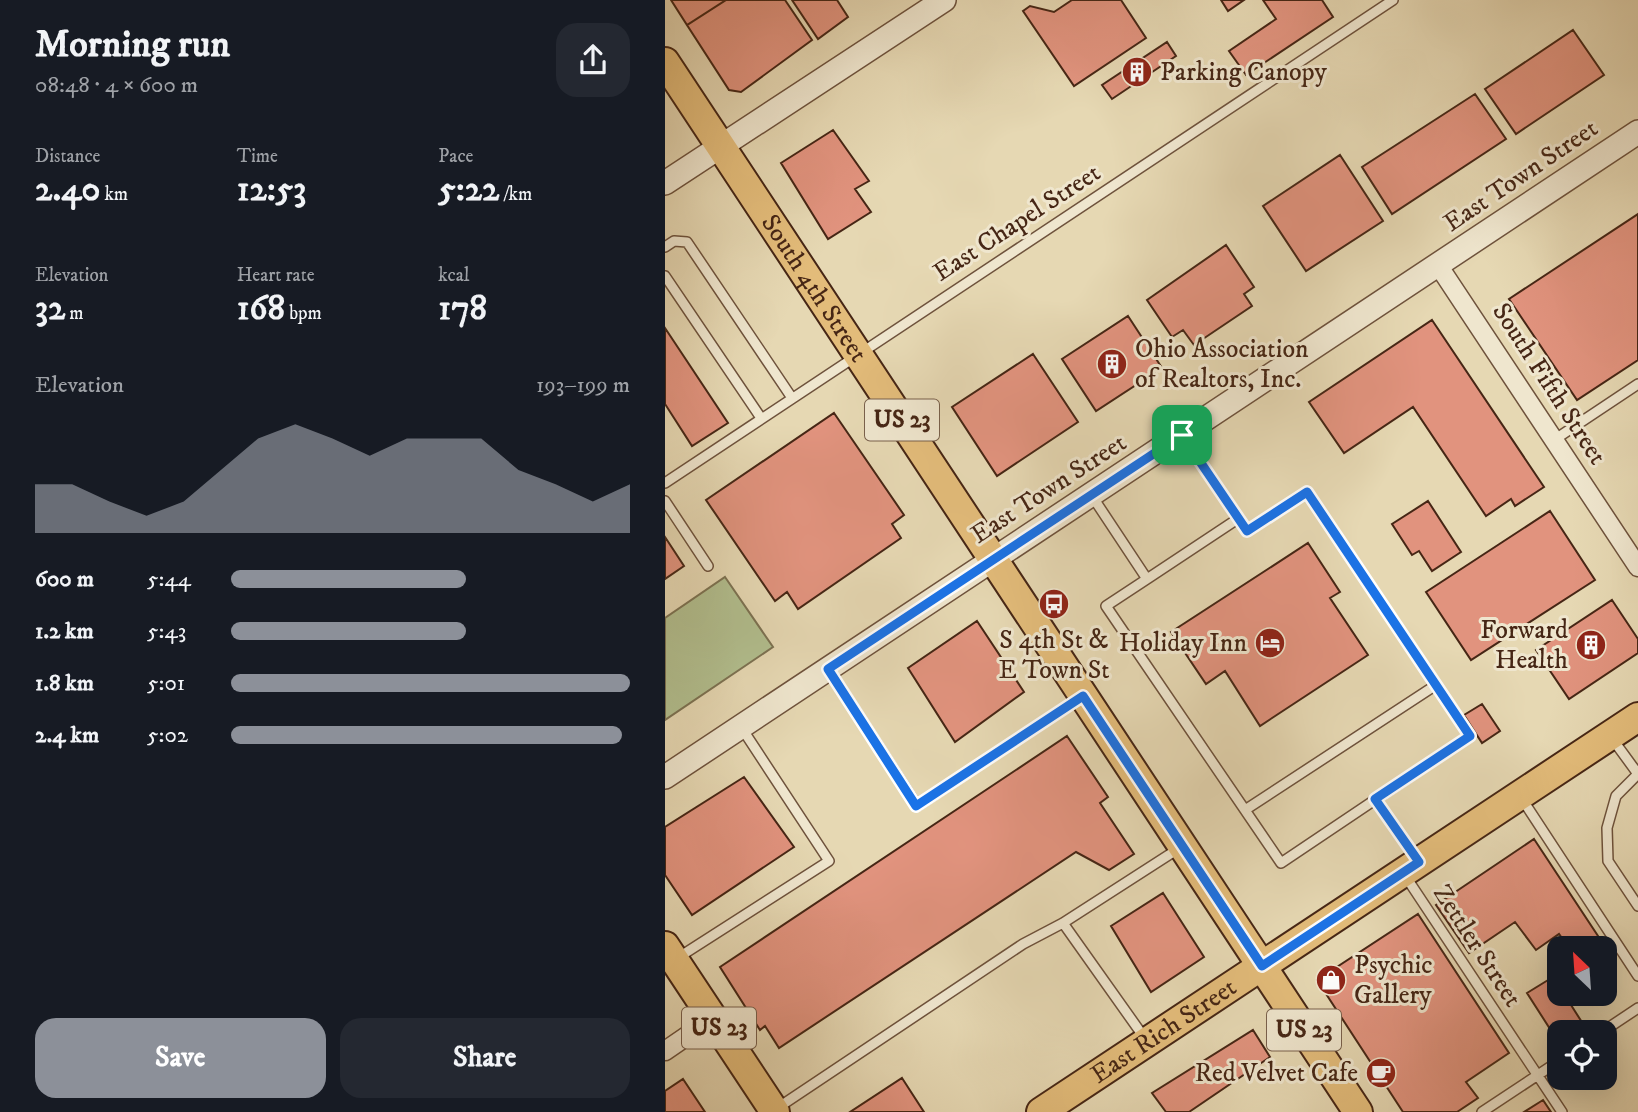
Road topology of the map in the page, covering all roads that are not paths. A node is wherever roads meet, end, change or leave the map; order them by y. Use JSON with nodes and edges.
{"nodes":[{"id":1,"x":944,"y":0,"type":"edge"},
{"id":2,"x":1393,"y":0,"type":"edge"},
{"id":3,"x":665,"y":62,"type":"edge"},
{"id":4,"x":1638,"y":132,"type":"edge"},
{"id":5,"x":721,"y":146,"type":"junction"},
{"id":6,"x":665,"y":183,"type":"edge"},
{"id":7,"x":665,"y":247,"type":"edge"},
{"id":8,"x":1438,"y":265,"type":"junction"},
{"id":9,"x":665,"y":276,"type":"edge"},
{"id":10,"x":858,"y":354,"type":"junction"},
{"id":11,"x":1638,"y":384,"type":"edge"},
{"id":12,"x":792,"y":398,"type":"junction"},
{"id":13,"x":761,"y":418,"type":"junction"},
{"id":14,"x":1182,"y":435,"type":"junction"},
{"id":15,"x":1554,"y":440,"type":"junction"},
{"id":16,"x":665,"y":483,"type":"edge"},
{"id":17,"x":1091,"y":494,"type":"junction"},
{"id":18,"x":665,"y":501,"type":"edge"},
{"id":19,"x":1239,"y":518,"type":"junction"},
{"id":20,"x":993,"y":559,"type":"junction"},
{"id":21,"x":708,"y":566,"type":"dead end"},
{"id":22,"x":1638,"y":567,"type":"edge"},
{"id":23,"x":1147,"y":579,"type":"junction"},
{"id":24,"x":828,"y":669,"type":"junction"},
{"id":25,"x":1436,"y":685,"type":"junction"},
{"id":26,"x":1083,"y":696,"type":"junction"},
{"id":27,"x":1638,"y":717,"type":"edge"},
{"id":28,"x":740,"y":727,"type":"junction"},
{"id":29,"x":1610,"y":736,"type":"junction"},
{"id":30,"x":1638,"y":774,"type":"edge"},
{"id":31,"x":665,"y":776,"type":"edge"},
{"id":32,"x":1519,"y":796,"type":"junction"},
{"id":33,"x":1375,"y":799,"type":"junction"},
{"id":34,"x":1245,"y":810,"type":"junction"},
{"id":35,"x":1182,"y":846,"type":"junction"},
{"id":36,"x":1411,"y":867,"type":"junction"},
{"id":37,"x":1638,"y":906,"type":"edge"},
{"id":38,"x":1063,"y":923,"type":"junction"},
{"id":39,"x":670,"y":953,"type":"edge"},
{"id":40,"x":1262,"y":966,"type":"junction"},
{"id":41,"x":1638,"y":976,"type":"edge"},
{"id":42,"x":1638,"y":1008,"type":"edge"},
{"id":43,"x":713,"y":1018,"type":"junction"},
{"id":44,"x":1617,"y":1022,"type":"edge"},
{"id":45,"x":1147,"y":1042,"type":"junction"},
{"id":46,"x":665,"y":1051,"type":"edge"},
{"id":47,"x":1547,"y":1069,"type":"edge"},
{"id":48,"x":1537,"y":1075,"type":"junction"},
{"id":49,"x":1054,"y":1108,"type":"edge"},
{"id":50,"x":775,"y":1111,"type":"edge"},
{"id":51,"x":1358,"y":1112,"type":"edge"},
{"id":52,"x":1482,"y":1112,"type":"edge"},
{"id":53,"x":1562,"y":1112,"type":"edge"}],
"edges":[{"from":1,"to":5,"type":"street"},
{"from":2,"to":10,"type":"lane","name":"East Chapel Street"},
{"from":3,"to":5,"type":"main road","name":"South 4th Street","number":"US 23"},
{"from":4,"to":8,"type":"street","name":"East Town Street"},
{"from":5,"to":6,"type":"street"},
{"from":5,"to":10,"type":"main road","name":"South 4th Street","number":"US 23"},
{"from":7,"to":12,"type":"lane"},
{"from":8,"to":14,"type":"street","name":"East Town Street"},
{"from":8,"to":15,"type":"street","name":"South Fifth Street"},
{"from":9,"to":13,"type":"lane"},
{"from":10,"to":12,"type":"lane","name":"East Chapel Street"},
{"from":10,"to":20,"type":"main road","name":"South 4th Street","number":"US 23"},
{"from":11,"to":15,"type":"lane"},
{"from":12,"to":13,"type":"lane","name":"East Chapel Street"},
{"from":13,"to":16,"type":"lane","name":"East Chapel Street"},
{"from":14,"to":17,"type":"street","name":"East Town Street"},
{"from":14,"to":19,"type":"lane"},
{"from":15,"to":22,"type":"street","name":"South Fifth Street"},
{"from":17,"to":20,"type":"street","name":"East Town Street"},
{"from":17,"to":23,"type":"lane"},
{"from":18,"to":21,"type":"lane"},
{"from":19,"to":23,"type":"lane"},
{"from":19,"to":25,"type":"lane"},
{"from":20,"to":24,"type":"street","name":"East Town Street"},
{"from":20,"to":26,"type":"main road","name":"South 4th Street","number":"US 23"},
{"from":23,"to":34,"type":"lane"},
{"from":24,"to":26,"type":"lane"},
{"from":24,"to":28,"type":"street","name":"East Town Street"},
{"from":25,"to":33,"type":"lane"},
{"from":25,"to":34,"type":"lane"},
{"from":26,"to":35,"type":"main road","name":"South 4th Street","number":"US 23"},
{"from":27,"to":29,"type":"main road","name":"East Rich Street"},
{"from":28,"to":31,"type":"street","name":"East Town Street"},
{"from":28,"to":39,"type":"lane"},
{"from":29,"to":30,"type":"lane"},
{"from":29,"to":32,"type":"main road","name":"East Rich Street"},
{"from":30,"to":37,"type":"lane"},
{"from":32,"to":36,"type":"main road","name":"East Rich Street"},
{"from":32,"to":41,"type":"lane"},
{"from":33,"to":34,"type":"lane"},
{"from":33,"to":36,"type":"lane","name":"Zettler Street"},
{"from":35,"to":38,"type":"lane"},
{"from":35,"to":40,"type":"main road","name":"South 4th Street","number":"US 23"},
{"from":36,"to":40,"type":"main road","name":"East Rich Street"},
{"from":36,"to":48,"type":"lane","name":"Zettler Street"},
{"from":38,"to":45,"type":"lane"},
{"from":38,"to":50,"type":"lane"},
{"from":39,"to":43,"type":"main road","number":"US 23"},
{"from":40,"to":45,"type":"main road","name":"East Rich Street"},
{"from":40,"to":51,"type":"main road","name":"South 4th Street","number":"US 23"},
{"from":42,"to":44,"type":"lane"},
{"from":43,"to":46,"type":"street"},
{"from":43,"to":50,"type":"main road","number":"US 23"},
{"from":45,"to":49,"type":"main road","name":"East Rich Street"},
{"from":47,"to":48,"type":"lane"},
{"from":48,"to":52,"type":"lane"},
{"from":48,"to":53,"type":"lane","name":"Zettler Street"}]}
